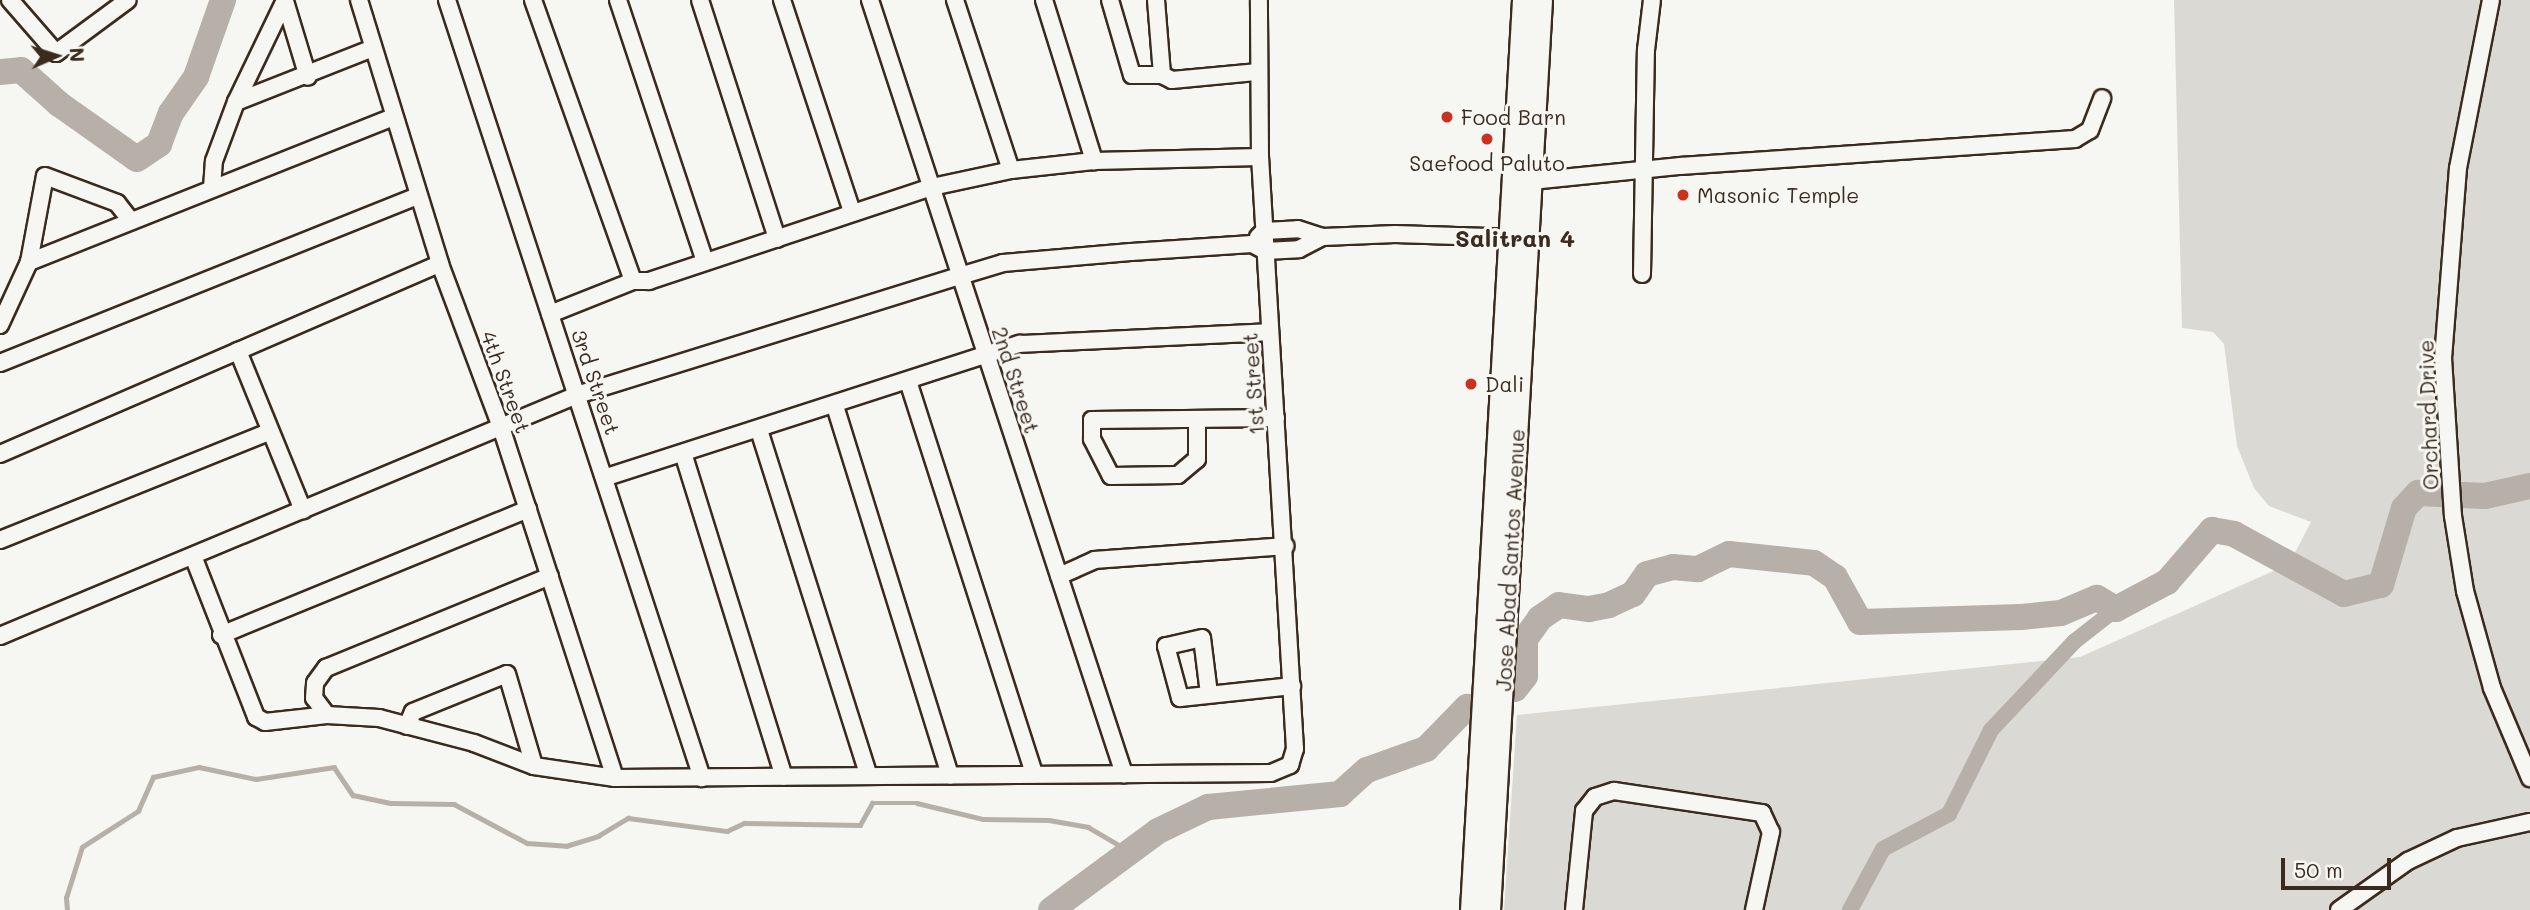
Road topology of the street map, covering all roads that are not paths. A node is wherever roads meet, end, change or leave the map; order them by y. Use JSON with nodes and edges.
{"nodes":[{"id":1,"x":10,"y":0,"type":"edge"},
{"id":2,"x":128,"y":0,"type":"edge"},
{"id":3,"x":285,"y":0,"type":"edge"},
{"id":4,"x":359,"y":0,"type":"edge"},
{"id":5,"x":447,"y":0,"type":"edge"},
{"id":6,"x":533,"y":0,"type":"edge"},
{"id":7,"x":618,"y":0,"type":"edge"},
{"id":8,"x":700,"y":0,"type":"edge"},
{"id":9,"x":782,"y":0,"type":"edge"},
{"id":10,"x":870,"y":0,"type":"edge"},
{"id":11,"x":956,"y":0,"type":"edge"},
{"id":12,"x":1044,"y":0,"type":"edge"},
{"id":13,"x":1110,"y":0,"type":"edge"},
{"id":14,"x":1156,"y":0,"type":"edge"},
{"id":15,"x":1259,"y":0,"type":"edge"},
{"id":16,"x":1523,"y":0,"type":"edge"},
{"id":17,"x":1541,"y":0,"type":"edge"},
{"id":18,"x":1653,"y":0,"type":"edge"},
{"id":19,"x":2491,"y":0,"type":"edge"},
{"id":20,"x":373,"y":48,"type":"junction"},
{"id":21,"x":1256,"y":72,"type":"junction"},
{"id":22,"x":1162,"y":75,"type":"junction"},
{"id":23,"x":309,"y":76,"type":"junction"},
{"id":24,"x":2102,"y":98,"type":"dead end"},
{"id":25,"x":236,"y":102,"type":"junction"},
{"id":26,"x":1525,"y":103,"type":"junction"},
{"id":27,"x":394,"y":117,"type":"junction"},
{"id":28,"x":1260,"y":157,"type":"junction"},
{"id":29,"x":1094,"y":161,"type":"junction"},
{"id":30,"x":1011,"y":170,"type":"junction"},
{"id":31,"x":1642,"y":172,"type":"junction"},
{"id":32,"x":1520,"y":182,"type":"junction"},
{"id":33,"x":932,"y":187,"type":"junction"},
{"id":34,"x":212,"y":188,"type":"junction"},
{"id":35,"x":418,"y":196,"type":"junction"},
{"id":36,"x":852,"y":212,"type":"junction"},
{"id":37,"x":131,"y":221,"type":"junction"},
{"id":38,"x":1264,"y":231,"type":"junction"},
{"id":39,"x":1323,"y":237,"type":"junction"},
{"id":40,"x":1516,"y":237,"type":"junction"},
{"id":41,"x":777,"y":239,"type":"junction"},
{"id":42,"x":1258,"y":247,"type":"junction"},
{"id":43,"x":29,"y":262,"type":"junction"},
{"id":44,"x":705,"y":262,"type":"junction"},
{"id":45,"x":440,"y":264,"type":"junction"},
{"id":46,"x":1642,"y":274,"type":"dead end"},
{"id":47,"x":960,"y":276,"type":"junction"},
{"id":48,"x":633,"y":281,"type":"junction"},
{"id":49,"x":550,"y":314,"type":"junction"},
{"id":50,"x":0,"y":324,"type":"edge"},
{"id":51,"x":1270,"y":332,"type":"junction"},
{"id":52,"x":237,"y":351,"type":"junction"},
{"id":53,"x":986,"y":355,"type":"junction"},
{"id":54,"x":0,"y":363,"type":"edge"},
{"id":55,"x":908,"y":381,"type":"junction"},
{"id":56,"x":577,"y":395,"type":"junction"},
{"id":57,"x":835,"y":406,"type":"junction"},
{"id":58,"x":1276,"y":418,"type":"junction"},
{"id":59,"x":1197,"y":419,"type":"junction"},
{"id":60,"x":501,"y":427,"type":"junction"},
{"id":61,"x":759,"y":429,"type":"junction"},
{"id":62,"x":269,"y":432,"type":"junction"},
{"id":63,"x":683,"y":453,"type":"junction"},
{"id":64,"x":0,"y":454,"type":"edge"},
{"id":65,"x":607,"y":477,"type":"junction"},
{"id":66,"x":528,"y":509,"type":"junction"},
{"id":67,"x":303,"y":510,"type":"junction"},
{"id":68,"x":0,"y":540,"type":"edge"},
{"id":69,"x":1285,"y":546,"type":"junction"},
{"id":70,"x":193,"y":556,"type":"junction"},
{"id":71,"x":550,"y":576,"type":"junction"},
{"id":72,"x":1059,"y":576,"type":"junction"},
{"id":73,"x":221,"y":635,"type":"junction"},
{"id":74,"x":0,"y":636,"type":"edge"},
{"id":75,"x":1292,"y":686,"type":"junction"},
{"id":76,"x":1209,"y":694,"type":"dead end"},
{"id":77,"x":327,"y":715,"type":"junction"},
{"id":78,"x":407,"y":726,"type":"junction"},
{"id":79,"x":534,"y":766,"type":"junction"},
{"id":80,"x":1124,"y":774,"type":"junction"},
{"id":81,"x":950,"y":775,"type":"junction"},
{"id":82,"x":1034,"y":775,"type":"junction"},
{"id":83,"x":869,"y":776,"type":"junction"},
{"id":84,"x":784,"y":777,"type":"junction"},
{"id":85,"x":615,"y":778,"type":"junction"},
{"id":86,"x":702,"y":778,"type":"junction"},
{"id":87,"x":2530,"y":778,"type":"edge"},
{"id":88,"x":2530,"y":822,"type":"edge"},
{"id":89,"x":1471,"y":910,"type":"edge"},
{"id":90,"x":1489,"y":910,"type":"edge"},
{"id":91,"x":1574,"y":910,"type":"edge"},
{"id":92,"x":1754,"y":910,"type":"edge"},
{"id":93,"x":2339,"y":910,"type":"edge"}],
"edges":[{"from":1,"to":2,"type":"street"},
{"from":3,"to":23,"type":"street"},
{"from":3,"to":25,"type":"street"},
{"from":4,"to":20,"type":"street","name":"4th Street"},
{"from":5,"to":49,"type":"street","name":"3rd Street"},
{"from":6,"to":48,"type":"street"},
{"from":7,"to":44,"type":"street"},
{"from":8,"to":41,"type":"street"},
{"from":9,"to":36,"type":"street"},
{"from":10,"to":33,"type":"street","name":"2nd Street"},
{"from":11,"to":30,"type":"street"},
{"from":12,"to":29,"type":"street"},
{"from":13,"to":22,"type":"street"},
{"from":14,"to":22,"type":"street"},
{"from":15,"to":21,"type":"street"},
{"from":16,"to":26,"type":"main road","name":"Jose Abad Santos Avenue"},
{"from":17,"to":26,"type":"main road","name":"Jose Abad Santos Avenue"},
{"from":18,"to":31,"type":"street"},
{"from":19,"to":87,"type":"street","name":"Orchard Drive"},
{"from":20,"to":23,"type":"street"},
{"from":20,"to":27,"type":"street","name":"4th Street"},
{"from":21,"to":22,"type":"street"},
{"from":21,"to":28,"type":"street"},
{"from":23,"to":25,"type":"street"},
{"from":24,"to":31,"type":"street"},
{"from":25,"to":34,"type":"street"},
{"from":26,"to":32,"type":"main road","name":"Jose Abad Santos Avenue"},
{"from":27,"to":34,"type":"street"},
{"from":27,"to":35,"type":"street","name":"4th Street"},
{"from":28,"to":29,"type":"street"},
{"from":28,"to":38,"type":"street"},
{"from":29,"to":30,"type":"street"},
{"from":30,"to":33,"type":"street"},
{"from":31,"to":32,"type":"street"},
{"from":31,"to":46,"type":"street"},
{"from":32,"to":40,"type":"main road","name":"Jose Abad Santos Avenue"},
{"from":33,"to":36,"type":"street"},
{"from":33,"to":47,"type":"street","name":"2nd Street"},
{"from":34,"to":37,"type":"street"},
{"from":35,"to":45,"type":"street","name":"4th Street"},
{"from":35,"to":54,"type":"street"},
{"from":36,"to":41,"type":"street"},
{"from":37,"to":43,"type":"street"},
{"from":37,"to":43,"type":"street"},
{"from":38,"to":39,"type":"street"},
{"from":38,"to":42,"type":"street"},
{"from":39,"to":40,"type":"street"},
{"from":39,"to":42,"type":"street"},
{"from":40,"to":89,"type":"main road","name":"Jose Abad Santos Avenue"},
{"from":40,"to":90,"type":"main road","name":"Jose Abad Santos Avenue"},
{"from":41,"to":44,"type":"street"},
{"from":42,"to":47,"type":"street"},
{"from":42,"to":51,"type":"street","name":"1st Street"},
{"from":43,"to":50,"type":"street"},
{"from":44,"to":48,"type":"street"},
{"from":45,"to":52,"type":"street"},
{"from":45,"to":60,"type":"street","name":"4th Street"},
{"from":47,"to":53,"type":"street","name":"2nd Street"},
{"from":47,"to":56,"type":"street"},
{"from":48,"to":49,"type":"street"},
{"from":49,"to":56,"type":"street","name":"3rd Street"},
{"from":51,"to":53,"type":"street"},
{"from":51,"to":58,"type":"street","name":"1st Street"},
{"from":52,"to":62,"type":"street"},
{"from":52,"to":64,"type":"street"},
{"from":53,"to":55,"type":"street"},
{"from":53,"to":72,"type":"street","name":"2nd Street"},
{"from":55,"to":57,"type":"street"},
{"from":55,"to":82,"type":"street"},
{"from":56,"to":60,"type":"street"},
{"from":56,"to":65,"type":"street","name":"3rd Street"},
{"from":57,"to":61,"type":"street"},
{"from":57,"to":81,"type":"street"},
{"from":58,"to":59,"type":"street"},
{"from":58,"to":69,"type":"street","name":"1st Street"},
{"from":59,"to":59,"type":"street"},
{"from":60,"to":66,"type":"street","name":"4th Street"},
{"from":60,"to":67,"type":"street"},
{"from":61,"to":63,"type":"street"},
{"from":61,"to":83,"type":"street"},
{"from":62,"to":67,"type":"street"},
{"from":62,"to":68,"type":"street"},
{"from":63,"to":65,"type":"street"},
{"from":63,"to":84,"type":"street"},
{"from":65,"to":86,"type":"street","name":"3rd Street"},
{"from":66,"to":71,"type":"street","name":"4th Street"},
{"from":66,"to":73,"type":"street"},
{"from":67,"to":70,"type":"street"},
{"from":69,"to":72,"type":"street"},
{"from":69,"to":75,"type":"street","name":"1st Street"},
{"from":70,"to":73,"type":"street"},
{"from":70,"to":74,"type":"street"},
{"from":71,"to":77,"type":"street"},
{"from":71,"to":85,"type":"street","name":"4th Street"},
{"from":72,"to":80,"type":"street","name":"2nd Street"},
{"from":73,"to":77,"type":"street"},
{"from":75,"to":76,"type":"street"},
{"from":75,"to":80,"type":"street","name":"1st Street"},
{"from":77,"to":78,"type":"street"},
{"from":78,"to":79,"type":"street"},
{"from":78,"to":79,"type":"street"},
{"from":79,"to":85,"type":"street"},
{"from":80,"to":82,"type":"street"},
{"from":81,"to":82,"type":"street"},
{"from":81,"to":83,"type":"street"},
{"from":83,"to":84,"type":"street"},
{"from":84,"to":86,"type":"street"},
{"from":85,"to":86,"type":"street"},
{"from":88,"to":93,"type":"street"},
{"from":91,"to":92,"type":"street"}]}
